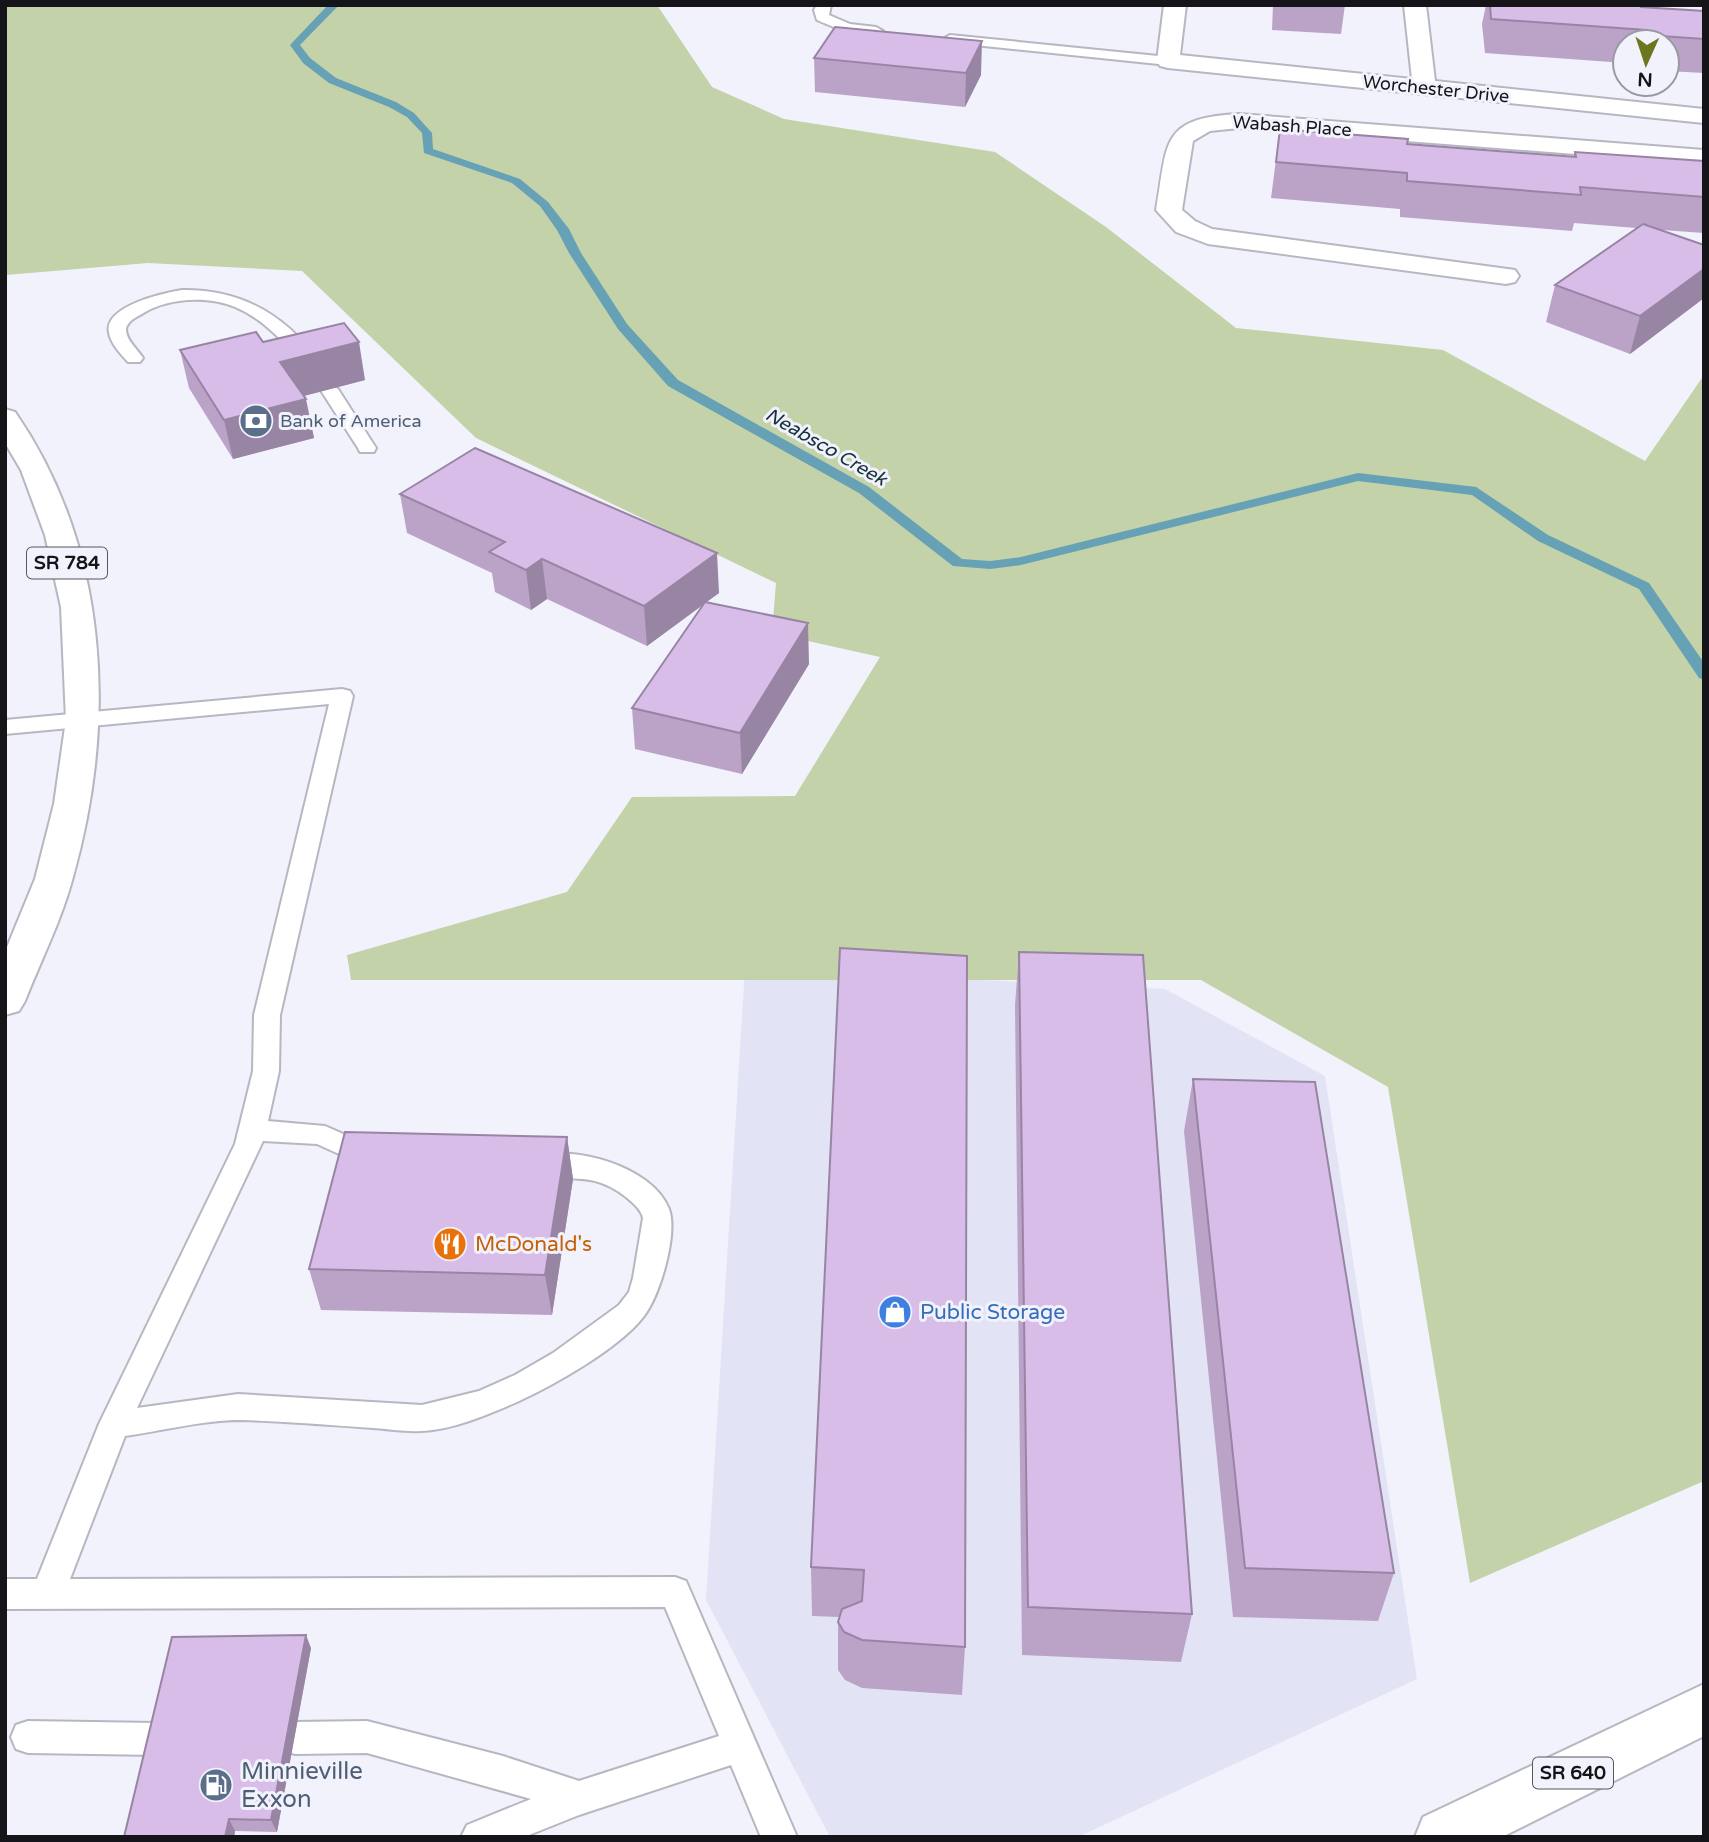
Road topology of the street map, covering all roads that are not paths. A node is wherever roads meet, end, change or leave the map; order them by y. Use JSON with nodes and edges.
{"nodes":[{"id":1,"x":824,"y":5,"type":"edge"},
{"id":2,"x":1175,"y":5,"type":"edge"},
{"id":3,"x":1415,"y":5,"type":"edge"},
{"id":4,"x":887,"y":32,"type":"edge"},
{"id":5,"x":942,"y":38,"type":"edge"},
{"id":6,"x":1168,"y":61,"type":"junction"},
{"id":7,"x":1424,"y":88,"type":"junction"},
{"id":8,"x":1704,"y":116,"type":"edge"},
{"id":9,"x":1704,"y":157,"type":"edge"},
{"id":10,"x":1506,"y":276,"type":"dead end"},
{"id":11,"x":134,"y":358,"type":"dead end"},
{"id":12,"x":315,"y":369,"type":"edge"},
{"id":13,"x":330,"y":389,"type":"edge"},
{"id":14,"x":5,"y":418,"type":"edge"},
{"id":15,"x":367,"y":448,"type":"dead end"},
{"id":16,"x":83,"y":720,"type":"junction"},
{"id":17,"x":5,"y":727,"type":"edge"},
{"id":18,"x":5,"y":1001,"type":"edge"},
{"id":19,"x":253,"y":1130,"type":"junction"},
{"id":20,"x":394,"y":1163,"type":"edge"},
{"id":21,"x":516,"y":1165,"type":"edge"},
{"id":22,"x":114,"y":1424,"type":"junction"},
{"id":23,"x":5,"y":1594,"type":"edge"},
{"id":24,"x":48,"y":1594,"type":"junction"},
{"id":25,"x":1704,"y":1709,"type":"edge"},
{"id":26,"x":28,"y":1737,"type":"dead end"},
{"id":27,"x":295,"y":1738,"type":"dead end"},
{"id":28,"x":157,"y":1739,"type":"edge"},
{"id":29,"x":740,"y":1746,"type":"junction"},
{"id":30,"x":579,"y":1798,"type":"junction"},
{"id":31,"x":480,"y":1837,"type":"edge"},
{"id":32,"x":779,"y":1837,"type":"edge"},
{"id":33,"x":1443,"y":1837,"type":"edge"}],
"edges":[{"from":1,"to":4,"type":"lane"},
{"from":2,"to":6,"type":"street"},
{"from":3,"to":7,"type":"street"},
{"from":5,"to":6,"type":"lane"},
{"from":6,"to":7,"type":"street","name":"Worchester Drive"},
{"from":7,"to":8,"type":"street","name":"Worchester Drive"},
{"from":9,"to":10,"type":"street","name":"Wabash Place"},
{"from":11,"to":12,"type":"lane"},
{"from":13,"to":15,"type":"lane"},
{"from":14,"to":16,"type":"street","number":"SR 784"},
{"from":16,"to":17,"type":"lane"},
{"from":16,"to":18,"type":"street","number":"SR 784"},
{"from":16,"to":19,"type":"lane"},
{"from":19,"to":20,"type":"lane"},
{"from":19,"to":22,"type":"lane"},
{"from":21,"to":22,"type":"lane"},
{"from":22,"to":24,"type":"lane"},
{"from":23,"to":24,"type":"lane"},
{"from":24,"to":29,"type":"lane"},
{"from":25,"to":33,"type":"street","number":"SR 640"},
{"from":26,"to":28,"type":"lane"},
{"from":27,"to":30,"type":"lane"},
{"from":29,"to":30,"type":"lane"},
{"from":29,"to":32,"type":"lane"},
{"from":30,"to":31,"type":"lane"}]}
